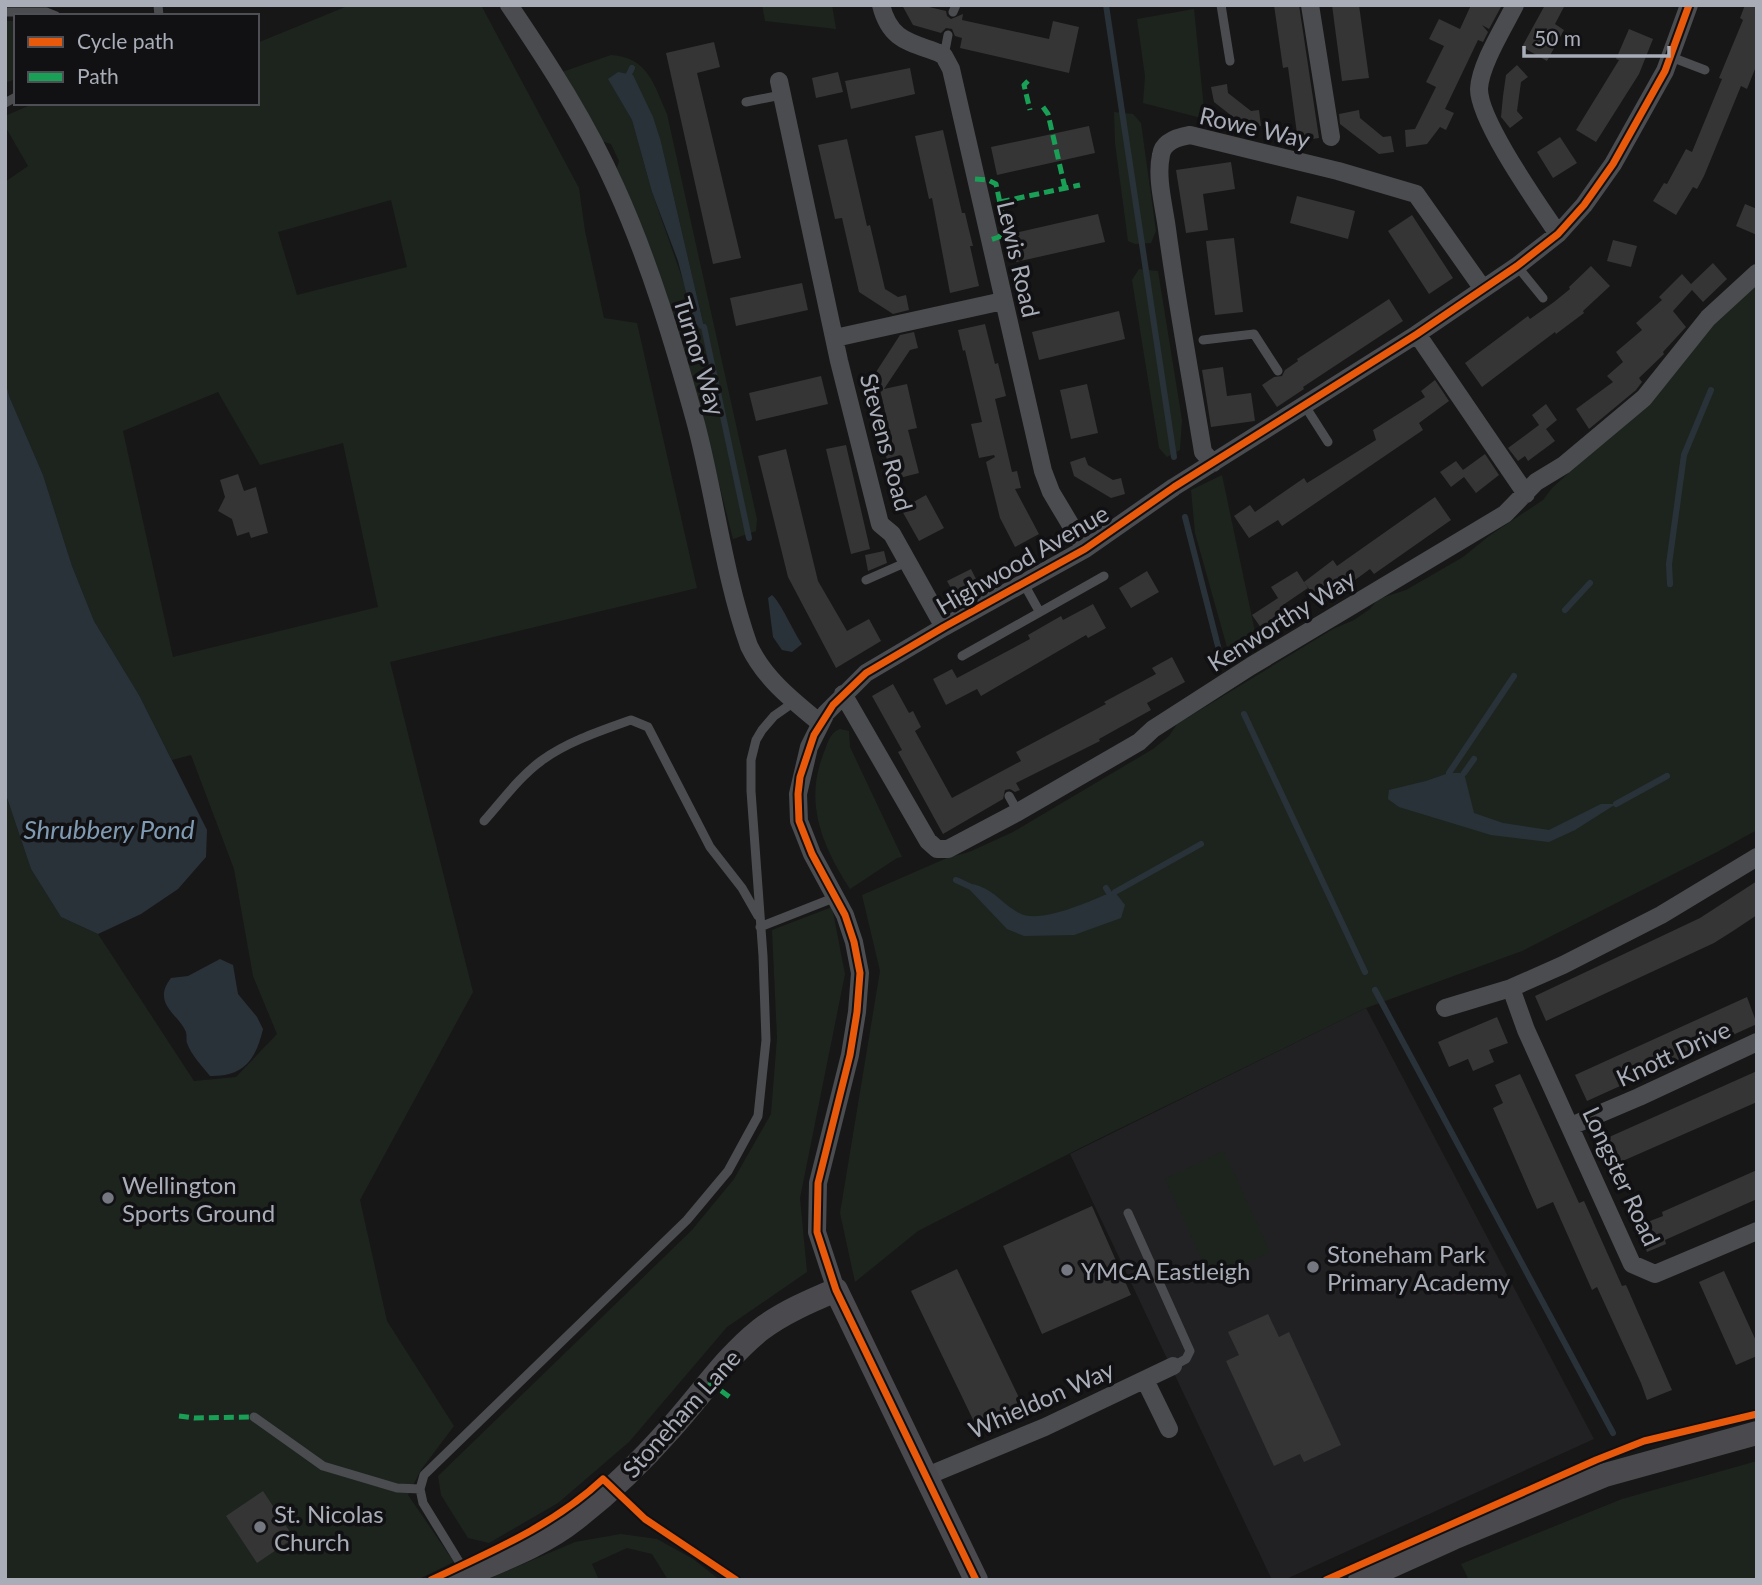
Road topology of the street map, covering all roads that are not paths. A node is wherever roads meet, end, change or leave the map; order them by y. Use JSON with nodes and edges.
{"nodes":[{"id":1,"x":509,"y":5,"type":"edge"},
{"id":2,"x":881,"y":5,"type":"edge"},
{"id":3,"x":1221,"y":5,"type":"edge"},
{"id":4,"x":1310,"y":5,"type":"edge"},
{"id":5,"x":1515,"y":5,"type":"edge"},
{"id":6,"x":1689,"y":5,"type":"edge"},
{"id":7,"x":5,"y":12,"type":"edge"},
{"id":8,"x":51,"y":14,"type":"edge"},
{"id":9,"x":948,"y":35,"type":"dead end"},
{"id":10,"x":944,"y":56,"type":"junction"},
{"id":11,"x":1671,"y":57,"type":"junction"},
{"id":12,"x":1230,"y":61,"type":"dead end"},
{"id":13,"x":1705,"y":70,"type":"dead end"},
{"id":14,"x":780,"y":88,"type":"joint"},
{"id":15,"x":746,"y":102,"type":"dead end"},
{"id":16,"x":1331,"y":137,"type":"dead end"},
{"id":17,"x":1558,"y":234,"type":"junction"},
{"id":18,"x":1517,"y":267,"type":"junction"},
{"id":19,"x":1757,"y":273,"type":"edge"},
{"id":20,"x":1483,"y":289,"type":"junction"},
{"id":21,"x":1543,"y":298,"type":"dead end"},
{"id":22,"x":1003,"y":301,"type":"junction"},
{"id":23,"x":1418,"y":334,"type":"junction"},
{"id":24,"x":835,"y":338,"type":"junction"},
{"id":25,"x":1203,"y":340,"type":"dead end"},
{"id":26,"x":1278,"y":371,"type":"dead end"},
{"id":27,"x":1301,"y":404,"type":"junction"},
{"id":28,"x":1328,"y":442,"type":"dead end"},
{"id":29,"x":1213,"y":463,"type":"junction"},
{"id":30,"x":1526,"y":494,"type":"junction"},
{"id":31,"x":1085,"y":549,"type":"junction"},
{"id":32,"x":907,"y":562,"type":"junction"},
{"id":33,"x":1104,"y":576,"type":"dead end"},
{"id":34,"x":866,"y":580,"type":"dead end"},
{"id":35,"x":1024,"y":584,"type":"junction"},
{"id":36,"x":1039,"y":611,"type":"junction"},
{"id":37,"x":944,"y":627,"type":"junction"},
{"id":38,"x":962,"y":656,"type":"dead end"},
{"id":39,"x":843,"y":694,"type":"junction"},
{"id":40,"x":794,"y":702,"type":"junction"},
{"id":41,"x":820,"y":723,"type":"junction"},
{"id":42,"x":1009,"y":796,"type":"dead end"},
{"id":43,"x":1018,"y":813,"type":"junction"},
{"id":44,"x":484,"y":821,"type":"dead end"},
{"id":45,"x":1757,"y":857,"type":"edge"},
{"id":46,"x":836,"y":897,"type":"junction"},
{"id":47,"x":760,"y":924,"type":"junction"},
{"id":48,"x":1511,"y":988,"type":"junction"},
{"id":49,"x":1445,"y":1008,"type":"dead end"},
{"id":50,"x":1757,"y":1042,"type":"edge"},
{"id":51,"x":1571,"y":1126,"type":"junction"},
{"id":52,"x":1128,"y":1213,"type":"dead end"},
{"id":53,"x":1757,"y":1231,"type":"edge"},
{"id":54,"x":836,"y":1290,"type":"junction"},
{"id":55,"x":1173,"y":1366,"type":"joint"},
{"id":56,"x":1145,"y":1380,"type":"junction"},
{"id":57,"x":254,"y":1417,"type":"dead end"},
{"id":58,"x":1169,"y":1429,"type":"dead end"},
{"id":59,"x":1757,"y":1433,"type":"edge"},
{"id":60,"x":927,"y":1476,"type":"junction"},
{"id":61,"x":420,"y":1489,"type":"junction"},
{"id":62,"x":461,"y":1577,"type":"edge"},
{"id":63,"x":976,"y":1580,"type":"edge"},
{"id":64,"x":1360,"y":1580,"type":"edge"}],
"edges":[{"from":1,"to":40,"type":"street","name":"Turnor Way"},
{"from":2,"to":10,"type":"street"},
{"from":3,"to":12,"type":"lane"},
{"from":4,"to":16,"type":"street"},
{"from":5,"to":17,"type":"street"},
{"from":6,"to":11,"type":"street","name":"Highwood Avenue"},
{"from":7,"to":8,"type":"lane"},
{"from":9,"to":10,"type":"lane"},
{"from":10,"to":22,"type":"street","name":"Lewis Road"},
{"from":11,"to":13,"type":"lane"},
{"from":11,"to":17,"type":"street","name":"Highwood Avenue"},
{"from":14,"to":15,"type":"lane"},
{"from":14,"to":24,"type":"street","name":"Stevens Road"},
{"from":17,"to":18,"type":"street","name":"Highwood Avenue"},
{"from":18,"to":20,"type":"street","name":"Highwood Avenue"},
{"from":18,"to":21,"type":"lane"},
{"from":19,"to":30,"type":"street","name":"Kenworthy Way"},
{"from":20,"to":23,"type":"street","name":"Highwood Avenue"},
{"from":20,"to":29,"type":"street","name":"Rowe Way"},
{"from":22,"to":24,"type":"street"},
{"from":22,"to":31,"type":"street","name":"Lewis Road"},
{"from":23,"to":27,"type":"street","name":"Highwood Avenue"},
{"from":23,"to":30,"type":"street"},
{"from":24,"to":32,"type":"street","name":"Stevens Road"},
{"from":25,"to":26,"type":"lane"},
{"from":27,"to":28,"type":"lane"},
{"from":27,"to":29,"type":"street","name":"Highwood Avenue"},
{"from":29,"to":31,"type":"street","name":"Highwood Avenue"},
{"from":30,"to":43,"type":"street","name":"Kenworthy Way"},
{"from":31,"to":35,"type":"street","name":"Highwood Avenue"},
{"from":32,"to":34,"type":"lane"},
{"from":32,"to":37,"type":"street","name":"Stevens Road"},
{"from":33,"to":36,"type":"lane"},
{"from":35,"to":36,"type":"lane"},
{"from":35,"to":37,"type":"street","name":"Highwood Avenue"},
{"from":36,"to":38,"type":"lane"},
{"from":37,"to":39,"type":"street","name":"Highwood Avenue"},
{"from":39,"to":41,"type":"street","name":"Highwood Avenue"},
{"from":39,"to":43,"type":"street","name":"Kenworthy Way"},
{"from":40,"to":41,"type":"street","name":"Turnor Way"},
{"from":40,"to":47,"type":"lane"},
{"from":41,"to":46,"type":"street","name":"Highwood Avenue"},
{"from":42,"to":43,"type":"lane"},
{"from":44,"to":47,"type":"lane"},
{"from":45,"to":48,"type":"street"},
{"from":46,"to":47,"type":"lane"},
{"from":46,"to":54,"type":"street","name":"Highwood Avenue"},
{"from":47,"to":61,"type":"lane"},
{"from":48,"to":49,"type":"street"},
{"from":48,"to":51,"type":"street","name":"Longster Road"},
{"from":50,"to":51,"type":"street","name":"Knott Drive"},
{"from":51,"to":53,"type":"street","name":"Longster Road"},
{"from":52,"to":55,"type":"lane"},
{"from":54,"to":60,"type":"street"},
{"from":54,"to":62,"type":"street","name":"Stoneham Lane"},
{"from":55,"to":56,"type":"street","name":"Whieldon Way"},
{"from":56,"to":58,"type":"street"},
{"from":56,"to":60,"type":"street","name":"Whieldon Way"},
{"from":57,"to":61,"type":"lane"},
{"from":59,"to":64,"type":"street"},
{"from":60,"to":63,"type":"street"},
{"from":61,"to":62,"type":"lane"}]}
